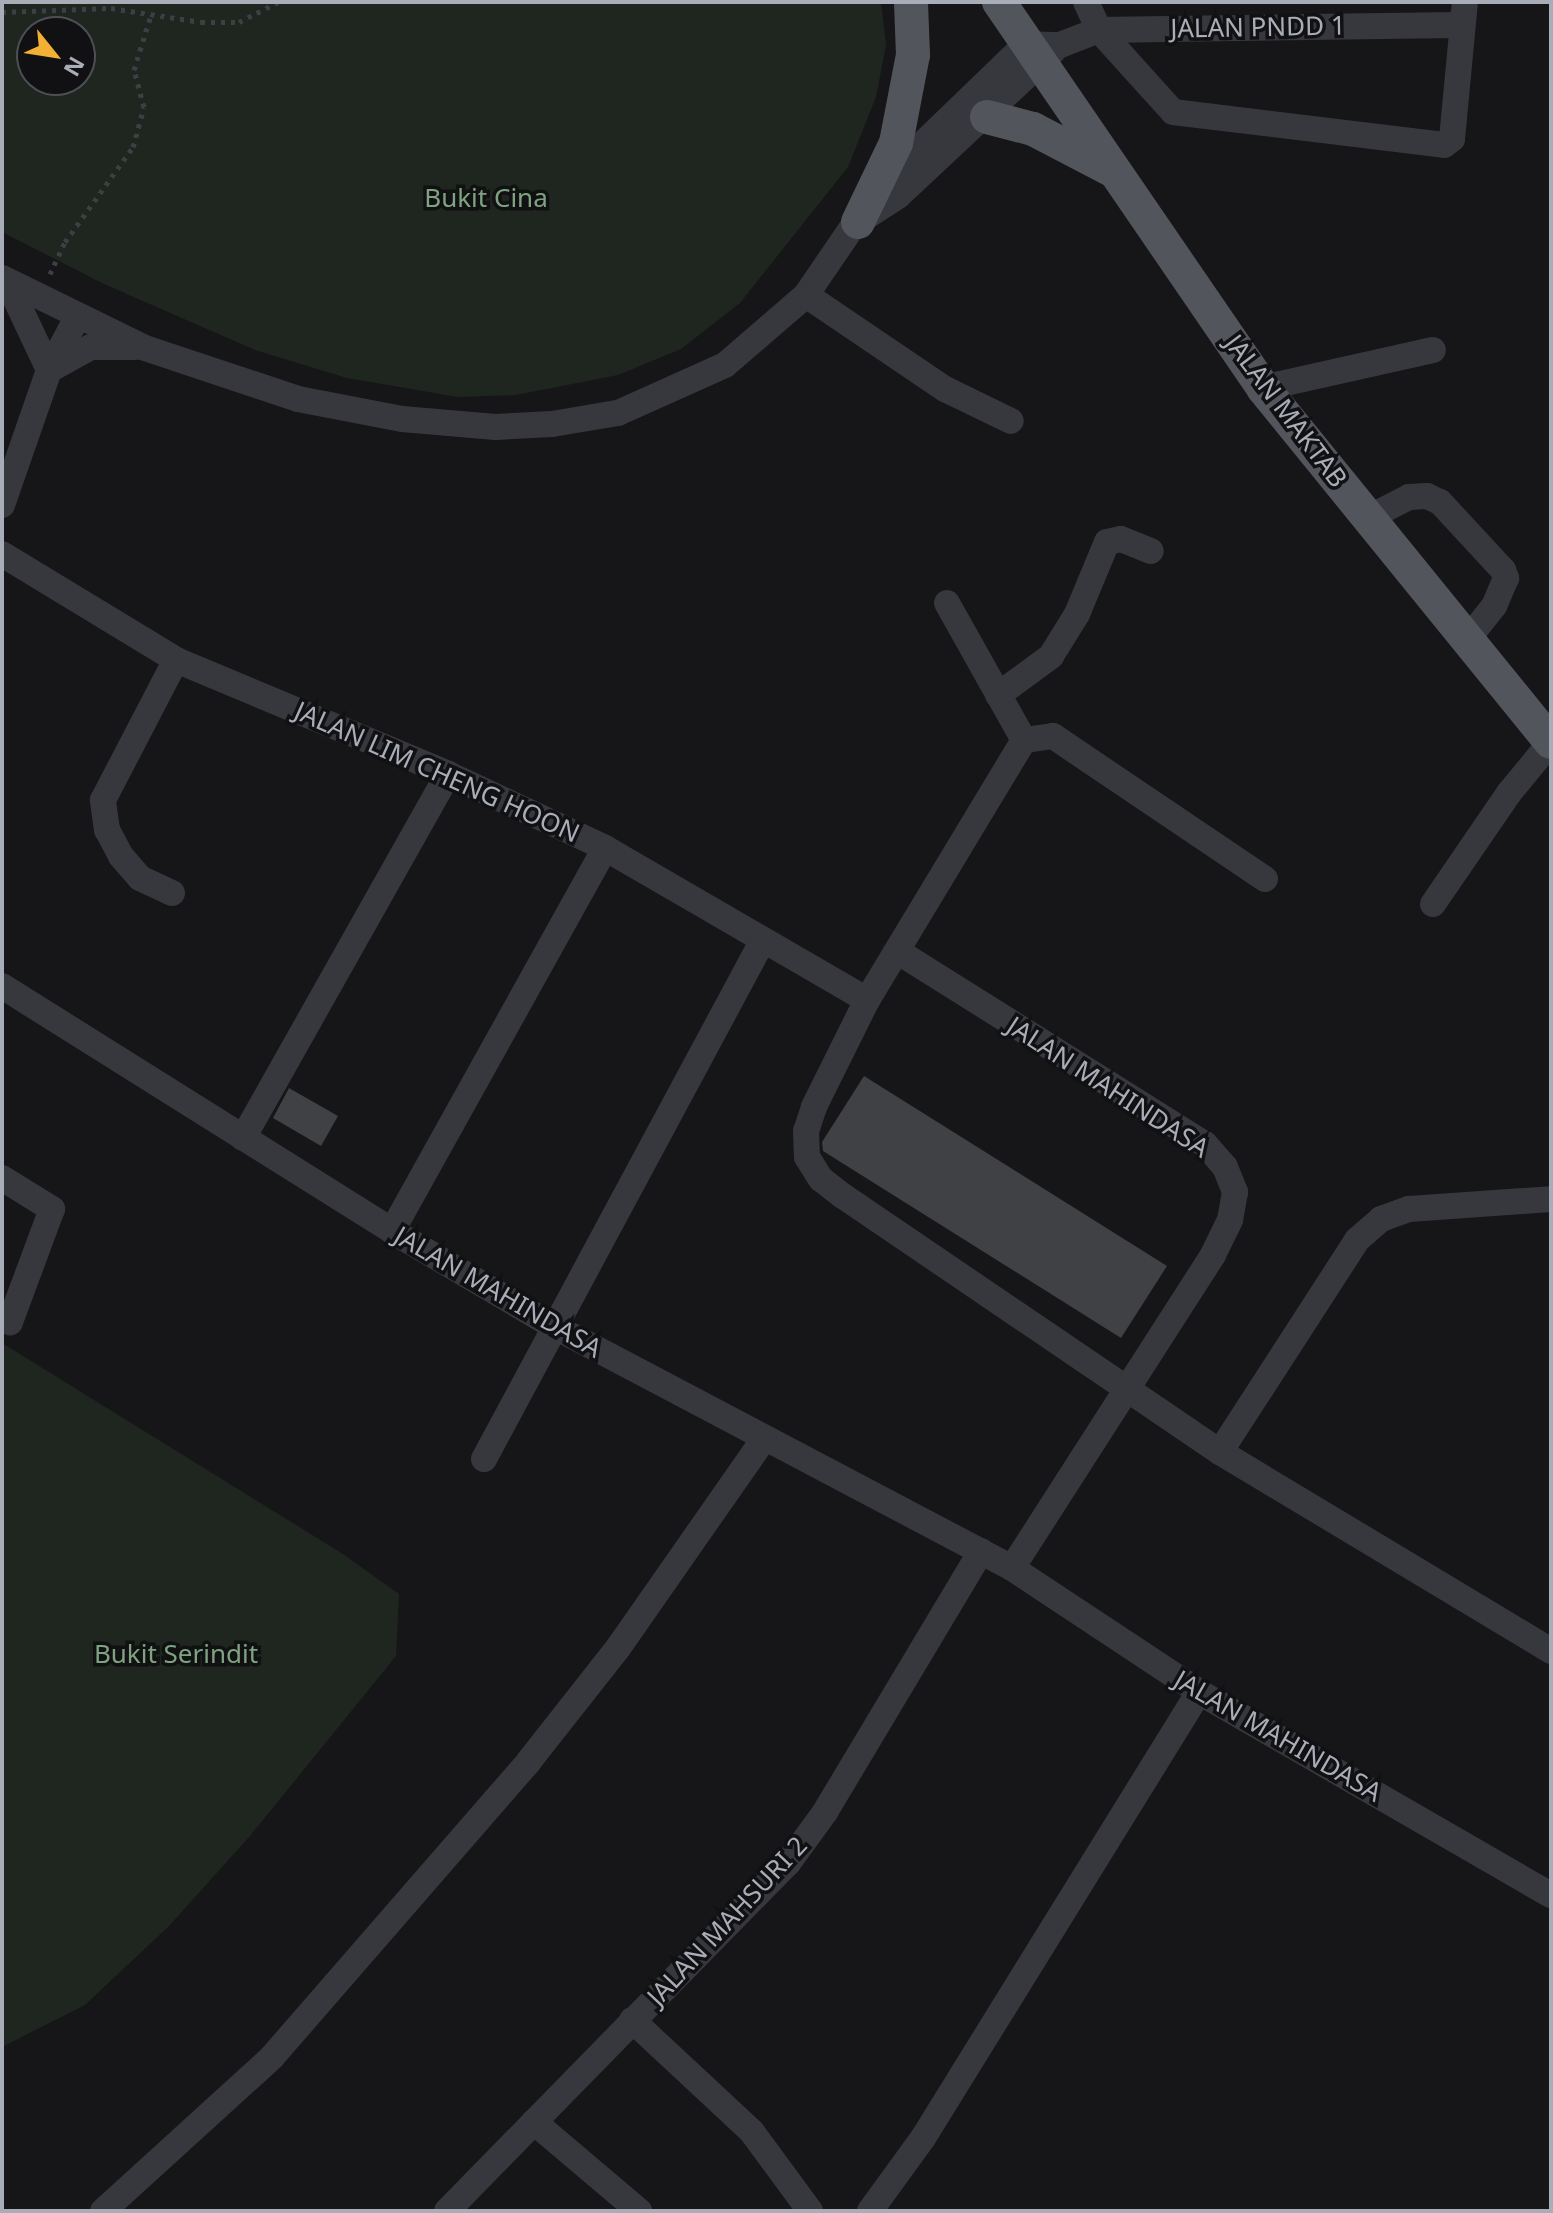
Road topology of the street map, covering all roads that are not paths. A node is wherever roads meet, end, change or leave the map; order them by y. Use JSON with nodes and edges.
{"nodes":[{"id":1,"x":911,"y":2,"type":"edge"},
{"id":2,"x":999,"y":2,"type":"edge"},
{"id":3,"x":1086,"y":2,"type":"edge"},
{"id":4,"x":1462,"y":13,"type":"edge"},
{"id":5,"x":1099,"y":30,"type":"junction"},
{"id":6,"x":1042,"y":52,"type":"junction"},
{"id":7,"x":987,"y":117,"type":"junction"},
{"id":8,"x":1117,"y":173,"type":"junction"},
{"id":9,"x":858,"y":222,"type":"junction"},
{"id":10,"x":4,"y":280,"type":"edge"},
{"id":11,"x":806,"y":295,"type":"junction"},
{"id":12,"x":78,"y":316,"type":"junction"},
{"id":13,"x":145,"y":348,"type":"junction"},
{"id":14,"x":1433,"y":350,"type":"dead end"},
{"id":15,"x":49,"y":370,"type":"junction"},
{"id":16,"x":1263,"y":388,"type":"junction"},
{"id":17,"x":1011,"y":421,"type":"dead end"},
{"id":18,"x":2,"y":505,"type":"edge"},
{"id":19,"x":1368,"y":518,"type":"junction"},
{"id":20,"x":1151,"y":551,"type":"dead end"},
{"id":21,"x":2,"y":554,"type":"edge"},
{"id":22,"x":947,"y":603,"type":"dead end"},
{"id":23,"x":1467,"y":640,"type":"junction"},
{"id":24,"x":176,"y":660,"type":"junction"},
{"id":25,"x":998,"y":695,"type":"junction"},
{"id":26,"x":1024,"y":740,"type":"junction"},
{"id":27,"x":1551,"y":742,"type":"edge"},
{"id":28,"x":448,"y":774,"type":"junction"},
{"id":29,"x":605,"y":848,"type":"junction"},
{"id":30,"x":1265,"y":879,"type":"dead end"},
{"id":31,"x":172,"y":893,"type":"dead end"},
{"id":32,"x":1433,"y":904,"type":"dead end"},
{"id":33,"x":763,"y":940,"type":"junction"},
{"id":34,"x":897,"y":951,"type":"junction"},
{"id":35,"x":2,"y":986,"type":"edge"},
{"id":36,"x":867,"y":1000,"type":"junction"},
{"id":37,"x":243,"y":1138,"type":"junction"},
{"id":38,"x":2,"y":1178,"type":"edge"},
{"id":39,"x":1551,"y":1199,"type":"edge"},
{"id":40,"x":392,"y":1231,"type":"junction"},
{"id":41,"x":2,"y":1318,"type":"edge"},
{"id":42,"x":557,"y":1328,"type":"junction"},
{"id":43,"x":1129,"y":1391,"type":"junction"},
{"id":44,"x":764,"y":1439,"type":"junction"},
{"id":45,"x":1220,"y":1452,"type":"junction"},
{"id":46,"x":484,"y":1459,"type":"dead end"},
{"id":47,"x":981,"y":1551,"type":"junction"},
{"id":48,"x":1012,"y":1568,"type":"junction"},
{"id":49,"x":1551,"y":1651,"type":"edge"},
{"id":50,"x":1199,"y":1692,"type":"junction"},
{"id":51,"x":1551,"y":1895,"type":"edge"},
{"id":52,"x":632,"y":2020,"type":"junction"},
{"id":53,"x":534,"y":2122,"type":"junction"},
{"id":54,"x":103,"y":2211,"type":"edge"},
{"id":55,"x":447,"y":2211,"type":"edge"},
{"id":56,"x":639,"y":2211,"type":"edge"},
{"id":57,"x":810,"y":2211,"type":"edge"},
{"id":58,"x":870,"y":2211,"type":"edge"}],
"edges":[{"from":1,"to":9,"type":"main road"},
{"from":2,"to":6,"type":"main road","name":"JALAN MAKTAB"},
{"from":3,"to":5,"type":"street"},
{"from":4,"to":5,"type":"street","name":"JALAN PNDD 1"},
{"from":4,"to":5,"type":"street"},
{"from":5,"to":6,"type":"street","name":"JALAN PNDD 1"},
{"from":6,"to":7,"type":"street"},
{"from":6,"to":8,"type":"main road","name":"JALAN MAKTAB"},
{"from":6,"to":9,"type":"street"},
{"from":7,"to":8,"type":"main road"},
{"from":7,"to":9,"type":"street"},
{"from":8,"to":16,"type":"main road","name":"JALAN MAKTAB"},
{"from":9,"to":11,"type":"street"},
{"from":10,"to":12,"type":"street"},
{"from":10,"to":15,"type":"street"},
{"from":11,"to":13,"type":"street"},
{"from":11,"to":17,"type":"street"},
{"from":12,"to":13,"type":"street"},
{"from":12,"to":15,"type":"street"},
{"from":13,"to":15,"type":"street"},
{"from":14,"to":16,"type":"street"},
{"from":15,"to":18,"type":"street"},
{"from":16,"to":19,"type":"main road","name":"JALAN MAKTAB"},
{"from":19,"to":23,"type":"main road","name":"JALAN MAKTAB"},
{"from":19,"to":23,"type":"street"},
{"from":20,"to":25,"type":"street"},
{"from":21,"to":24,"type":"street","name":"JALAN LIM CHENG HOON"},
{"from":22,"to":25,"type":"street"},
{"from":23,"to":27,"type":"main road","name":"JALAN MAKTAB"},
{"from":24,"to":28,"type":"street","name":"JALAN LIM CHENG HOON"},
{"from":24,"to":31,"type":"street"},
{"from":25,"to":26,"type":"street"},
{"from":26,"to":30,"type":"street"},
{"from":26,"to":34,"type":"street"},
{"from":27,"to":32,"type":"street"},
{"from":28,"to":29,"type":"street","name":"JALAN LIM CHENG HOON"},
{"from":28,"to":37,"type":"street"},
{"from":29,"to":33,"type":"street","name":"JALAN LIM CHENG HOON"},
{"from":29,"to":40,"type":"street"},
{"from":33,"to":36,"type":"street","name":"JALAN LIM CHENG HOON"},
{"from":33,"to":42,"type":"street"},
{"from":34,"to":36,"type":"street"},
{"from":34,"to":43,"type":"street","name":"JALAN MAHINDASA"},
{"from":35,"to":37,"type":"street","name":"JALAN MAHINDASA"},
{"from":36,"to":43,"type":"street"},
{"from":37,"to":40,"type":"street","name":"JALAN MAHINDASA"},
{"from":38,"to":41,"type":"street"},
{"from":39,"to":45,"type":"street"},
{"from":40,"to":42,"type":"street","name":"JALAN MAHINDASA"},
{"from":42,"to":44,"type":"street","name":"JALAN MAHINDASA"},
{"from":42,"to":46,"type":"street"},
{"from":43,"to":45,"type":"street"},
{"from":43,"to":48,"type":"street","name":"JALAN MAHINDASA"},
{"from":44,"to":47,"type":"street","name":"JALAN MAHINDASA"},
{"from":44,"to":54,"type":"street"},
{"from":45,"to":49,"type":"street"},
{"from":47,"to":48,"type":"street","name":"JALAN MAHINDASA"},
{"from":47,"to":52,"type":"street","name":"JALAN MAHSURI 2"},
{"from":48,"to":50,"type":"street","name":"JALAN MAHINDASA"},
{"from":50,"to":51,"type":"street","name":"JALAN MAHINDASA"},
{"from":50,"to":58,"type":"street"},
{"from":52,"to":53,"type":"street","name":"JALAN MAHSURI 2"},
{"from":52,"to":57,"type":"street"},
{"from":53,"to":55,"type":"street","name":"JALAN MAHSURI 2"},
{"from":53,"to":56,"type":"street"}]}
